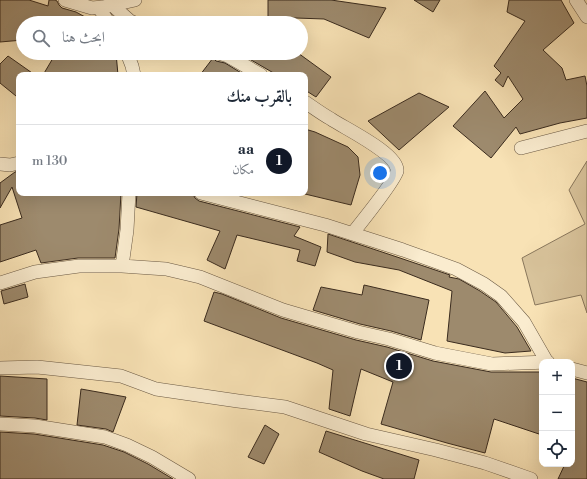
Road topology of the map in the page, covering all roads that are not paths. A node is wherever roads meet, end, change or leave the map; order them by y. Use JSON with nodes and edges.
{"nodes":[{"id":1,"x":65,"y":0,"type":"edge"},
{"id":2,"x":135,"y":0,"type":"edge"},
{"id":3,"x":576,"y":0,"type":"edge"},
{"id":4,"x":104,"y":5,"type":"edge"},
{"id":5,"x":107,"y":16,"type":"edge"},
{"id":6,"x":122,"y":16,"type":"edge"},
{"id":7,"x":587,"y":17,"type":"edge"},
{"id":8,"x":130,"y":60,"type":"edge"},
{"id":9,"x":235,"y":60,"type":"edge"},
{"id":10,"x":133,"y":72,"type":"edge"},
{"id":11,"x":256,"y":72,"type":"edge"},
{"id":12,"x":308,"y":104,"type":"edge"},
{"id":13,"x":587,"y":131,"type":"edge"},
{"id":14,"x":521,"y":148,"type":"dead end"},
{"id":15,"x":16,"y":163,"type":"edge"},
{"id":16,"x":0,"y":164,"type":"edge"},
{"id":17,"x":129,"y":196,"type":"edge"},
{"id":18,"x":213,"y":196,"type":"edge"},
{"id":19,"x":352,"y":234,"type":"junction"},
{"id":20,"x":122,"y":266,"type":"junction"},
{"id":21,"x":0,"y":283,"type":"edge"},
{"id":22,"x":545,"y":359,"type":"edge"},
{"id":23,"x":539,"y":362,"type":"edge"},
{"id":24,"x":0,"y":368,"type":"edge"},
{"id":25,"x":575,"y":370,"type":"edge"},
{"id":26,"x":587,"y":373,"type":"edge"},
{"id":27,"x":0,"y":424,"type":"edge"},
{"id":28,"x":189,"y":479,"type":"edge"},
{"id":29,"x":530,"y":479,"type":"edge"}],
"edges":[{"from":1,"to":4,"type":"street"},
{"from":2,"to":4,"type":"street"},
{"from":3,"to":7,"type":"street"},
{"from":4,"to":5,"type":"street"},
{"from":4,"to":6,"type":"street"},
{"from":8,"to":10,"type":"street"},
{"from":9,"to":11,"type":"street"},
{"from":12,"to":19,"type":"street"},
{"from":13,"to":14,"type":"street"},
{"from":15,"to":16,"type":"street"},
{"from":17,"to":20,"type":"street"},
{"from":18,"to":19,"type":"street"},
{"from":19,"to":22,"type":"street"},
{"from":20,"to":21,"type":"street"},
{"from":20,"to":23,"type":"street"},
{"from":24,"to":29,"type":"street"},
{"from":25,"to":26,"type":"street"},
{"from":27,"to":28,"type":"street"}]}
